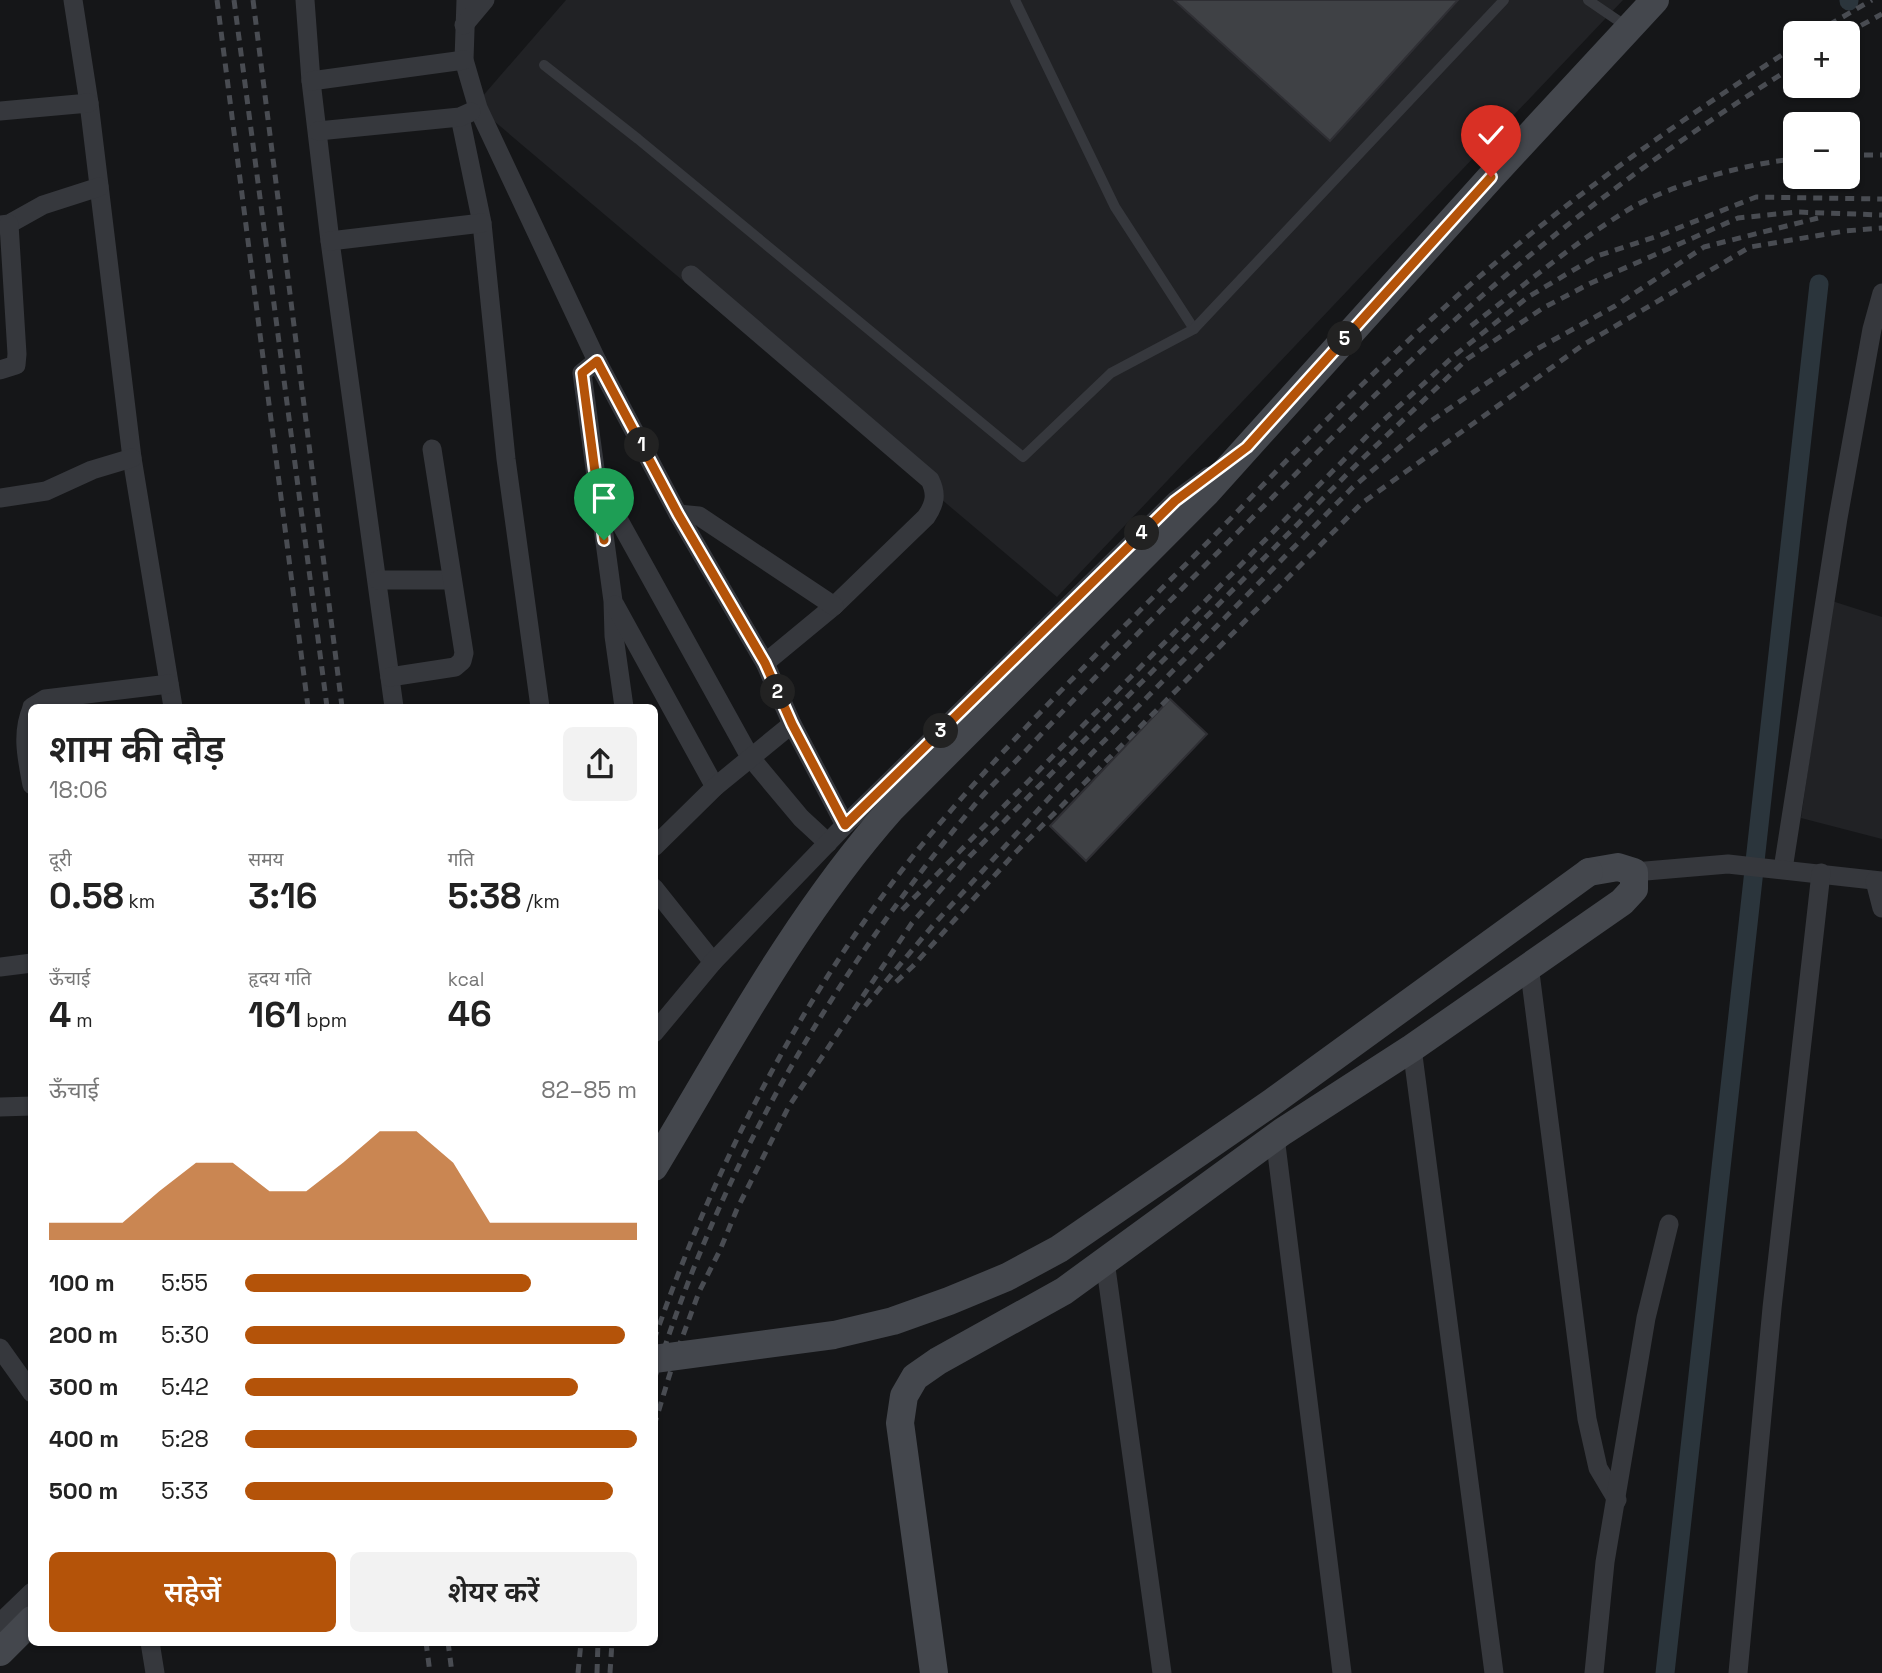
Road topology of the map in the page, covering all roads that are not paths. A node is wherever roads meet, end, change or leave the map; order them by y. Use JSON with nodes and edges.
{"nodes":[{"id":1,"x":73,"y":0,"type":"edge"},
{"id":2,"x":305,"y":0,"type":"edge"},
{"id":3,"x":466,"y":0,"type":"edge"},
{"id":4,"x":485,"y":0,"type":"edge"},
{"id":5,"x":1015,"y":0,"type":"edge"},
{"id":6,"x":1504,"y":0,"type":"edge"},
{"id":7,"x":1588,"y":0,"type":"edge"},
{"id":8,"x":1656,"y":0,"type":"edge"},
{"id":9,"x":464,"y":26,"type":"junction"},
{"id":10,"x":1629,"y":28,"type":"junction"},
{"id":11,"x":464,"y":60,"type":"junction"},
{"id":12,"x":544,"y":65,"type":"dead end"},
{"id":13,"x":311,"y":82,"type":"junction"},
{"id":14,"x":89,"y":103,"type":"junction"},
{"id":15,"x":478,"y":108,"type":"junction"},
{"id":16,"x":0,"y":111,"type":"edge"},
{"id":17,"x":460,"y":117,"type":"junction"},
{"id":18,"x":318,"y":131,"type":"junction"},
{"id":19,"x":99,"y":187,"type":"junction"},
{"id":20,"x":482,"y":223,"type":"junction"},
{"id":21,"x":4,"y":224,"type":"edge"},
{"id":22,"x":330,"y":241,"type":"junction"},
{"id":23,"x":691,"y":275,"type":"dead end"},
{"id":24,"x":1882,"y":293,"type":"edge"},
{"id":25,"x":1194,"y":329,"type":"junction"},
{"id":26,"x":597,"y":361,"type":"junction"},
{"id":27,"x":0,"y":370,"type":"edge"},
{"id":28,"x":1247,"y":447,"type":"junction"},
{"id":29,"x":432,"y":449,"type":"dead end"},
{"id":30,"x":132,"y":458,"type":"junction"},
{"id":31,"x":596,"y":478,"type":"junction"},
{"id":32,"x":0,"y":498,"type":"edge"},
{"id":33,"x":678,"y":514,"type":"junction"},
{"id":34,"x":378,"y":580,"type":"junction"},
{"id":35,"x":452,"y":580,"type":"junction"},
{"id":36,"x":613,"y":601,"type":"junction"},
{"id":37,"x":834,"y":606,"type":"junction"},
{"id":38,"x":765,"y":663,"type":"junction"},
{"id":39,"x":390,"y":677,"type":"junction"},
{"id":40,"x":169,"y":684,"type":"junction"},
{"id":41,"x":37,"y":704,"type":"edge"},
{"id":42,"x":172,"y":704,"type":"edge"},
{"id":43,"x":394,"y":704,"type":"edge"},
{"id":44,"x":540,"y":704,"type":"edge"},
{"id":45,"x":624,"y":704,"type":"edge"},
{"id":46,"x":28,"y":716,"type":"edge"},
{"id":47,"x":792,"y":724,"type":"junction"},
{"id":48,"x":750,"y":757,"type":"junction"},
{"id":49,"x":28,"y":762,"type":"edge"},
{"id":50,"x":715,"y":787,"type":"junction"},
{"id":51,"x":845,"y":825,"type":"junction"},
{"id":52,"x":658,"y":843,"type":"edge"},
{"id":53,"x":828,"y":843,"type":"junction"},
{"id":54,"x":1775,"y":868,"type":"junction"},
{"id":55,"x":1634,"y":872,"type":"junction"},
{"id":56,"x":1821,"y":873,"type":"junction"},
{"id":57,"x":1879,"y":881,"type":"edge"},
{"id":58,"x":658,"y":892,"type":"edge"},
{"id":59,"x":1882,"y":908,"type":"edge"},
{"id":60,"x":713,"y":962,"type":"junction"},
{"id":61,"x":28,"y":964,"type":"edge"},
{"id":62,"x":1529,"y":965,"type":"junction"},
{"id":63,"x":0,"y":967,"type":"edge"},
{"id":64,"x":658,"y":1027,"type":"edge"},
{"id":65,"x":1412,"y":1048,"type":"junction"},
{"id":66,"x":28,"y":1106,"type":"edge"},
{"id":67,"x":0,"y":1107,"type":"edge"},
{"id":68,"x":1275,"y":1137,"type":"junction"},
{"id":69,"x":658,"y":1160,"type":"edge"},
{"id":70,"x":1670,"y":1224,"type":"dead end"},
{"id":71,"x":1105,"y":1261,"type":"junction"},
{"id":72,"x":0,"y":1348,"type":"edge"},
{"id":73,"x":658,"y":1358,"type":"edge"},
{"id":74,"x":28,"y":1387,"type":"edge"},
{"id":75,"x":1617,"y":1500,"type":"junction"},
{"id":76,"x":28,"y":1596,"type":"edge"},
{"id":77,"x":0,"y":1623,"type":"edge"},
{"id":78,"x":28,"y":1624,"type":"edge"},
{"id":79,"x":151,"y":1646,"type":"edge"},
{"id":80,"x":0,"y":1652,"type":"edge"},
{"id":81,"x":155,"y":1673,"type":"edge"},
{"id":82,"x":934,"y":1673,"type":"edge"},
{"id":83,"x":1162,"y":1673,"type":"edge"},
{"id":84,"x":1342,"y":1673,"type":"edge"},
{"id":85,"x":1494,"y":1673,"type":"edge"},
{"id":86,"x":1594,"y":1673,"type":"edge"},
{"id":87,"x":1738,"y":1673,"type":"edge"}],
"edges":[{"from":1,"to":14,"type":"street"},
{"from":2,"to":13,"type":"street"},
{"from":3,"to":9,"type":"street"},
{"from":4,"to":9,"type":"street"},
{"from":5,"to":25,"type":"lane"},
{"from":6,"to":25,"type":"lane"},
{"from":7,"to":10,"type":"lane"},
{"from":8,"to":10,"type":"street"},
{"from":9,"to":11,"type":"street"},
{"from":10,"to":28,"type":"street"},
{"from":11,"to":13,"type":"street"},
{"from":11,"to":15,"type":"street"},
{"from":12,"to":25,"type":"lane"},
{"from":13,"to":18,"type":"street"},
{"from":14,"to":16,"type":"street"},
{"from":14,"to":19,"type":"street"},
{"from":15,"to":17,"type":"street"},
{"from":15,"to":26,"type":"street"},
{"from":17,"to":18,"type":"street"},
{"from":17,"to":20,"type":"street"},
{"from":18,"to":22,"type":"street"},
{"from":19,"to":21,"type":"street"},
{"from":19,"to":30,"type":"street"},
{"from":20,"to":22,"type":"street"},
{"from":20,"to":44,"type":"street"},
{"from":21,"to":27,"type":"street"},
{"from":22,"to":34,"type":"street"},
{"from":23,"to":37,"type":"street"},
{"from":24,"to":54,"type":"street"},
{"from":26,"to":31,"type":"street"},
{"from":26,"to":33,"type":"street"},
{"from":28,"to":51,"type":"street"},
{"from":28,"to":69,"type":"street"},
{"from":29,"to":35,"type":"street"},
{"from":30,"to":32,"type":"street"},
{"from":30,"to":40,"type":"street"},
{"from":31,"to":36,"type":"street"},
{"from":31,"to":48,"type":"street"},
{"from":33,"to":37,"type":"street"},
{"from":33,"to":38,"type":"street"},
{"from":34,"to":35,"type":"street"},
{"from":34,"to":39,"type":"street"},
{"from":35,"to":39,"type":"street"},
{"from":36,"to":45,"type":"street"},
{"from":36,"to":50,"type":"street"},
{"from":37,"to":38,"type":"street"},
{"from":38,"to":47,"type":"street"},
{"from":39,"to":43,"type":"street"},
{"from":40,"to":41,"type":"street"},
{"from":40,"to":42,"type":"street"},
{"from":46,"to":49,"type":"street"},
{"from":47,"to":48,"type":"street"},
{"from":47,"to":51,"type":"street"},
{"from":48,"to":50,"type":"street"},
{"from":48,"to":53,"type":"street"},
{"from":50,"to":52,"type":"street"},
{"from":51,"to":53,"type":"street"},
{"from":53,"to":60,"type":"street"},
{"from":54,"to":55,"type":"street"},
{"from":54,"to":56,"type":"street"},
{"from":55,"to":62,"type":"street"},
{"from":55,"to":73,"type":"street","bridge":true},
{"from":56,"to":57,"type":"street"},
{"from":56,"to":87,"type":"street"},
{"from":57,"to":59,"type":"street"},
{"from":58,"to":60,"type":"street"},
{"from":60,"to":64,"type":"street"},
{"from":61,"to":63,"type":"street"},
{"from":62,"to":65,"type":"street"},
{"from":62,"to":75,"type":"street"},
{"from":65,"to":68,"type":"street"},
{"from":65,"to":85,"type":"street"},
{"from":66,"to":67,"type":"street"},
{"from":68,"to":71,"type":"street"},
{"from":68,"to":84,"type":"street"},
{"from":70,"to":75,"type":"street"},
{"from":71,"to":82,"type":"street"},
{"from":71,"to":83,"type":"street"},
{"from":72,"to":74,"type":"street"},
{"from":75,"to":86,"type":"street"},
{"from":76,"to":77,"type":"street"},
{"from":78,"to":80,"type":"street"},
{"from":79,"to":81,"type":"street"}]}
